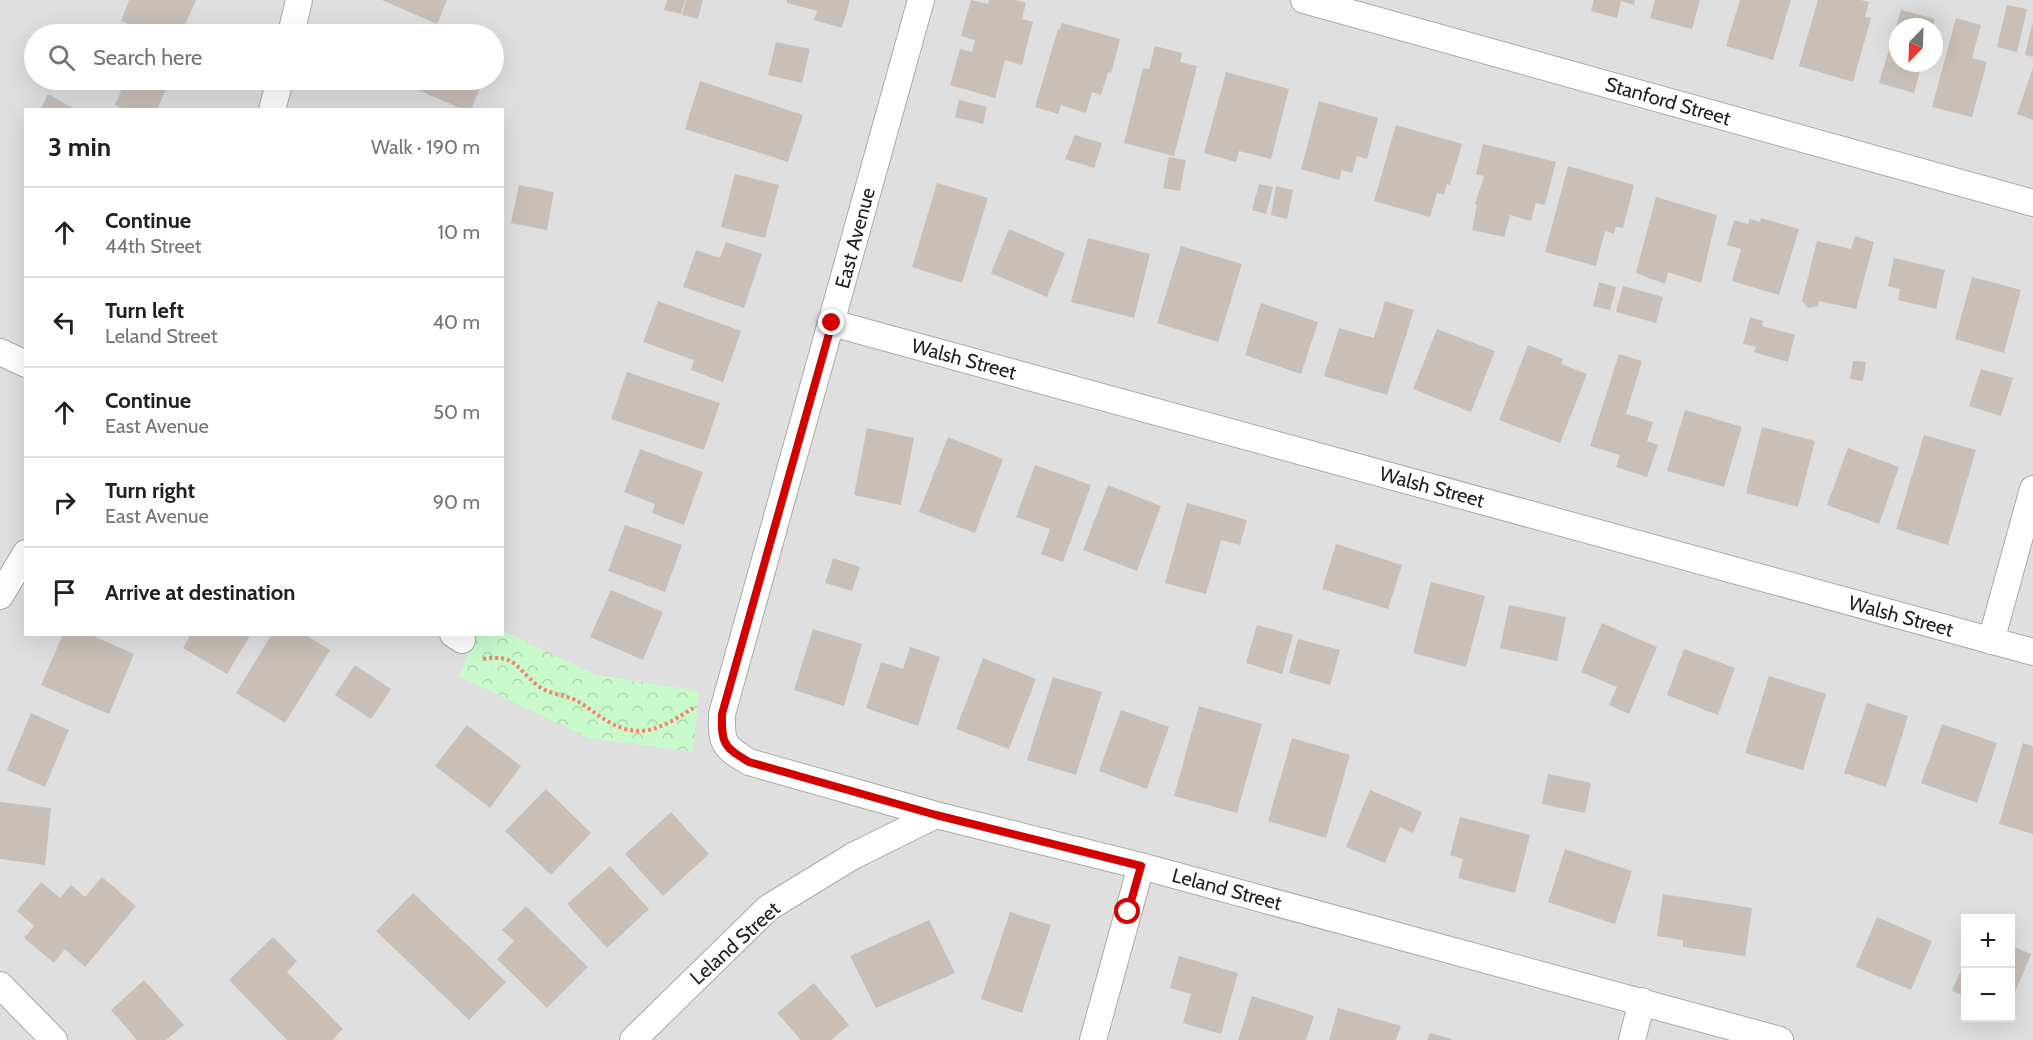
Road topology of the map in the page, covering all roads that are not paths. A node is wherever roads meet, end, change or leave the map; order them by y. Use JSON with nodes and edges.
{"nodes":[{"id":1,"x":300,"y":0,"type":"edge"},
{"id":2,"x":921,"y":0,"type":"edge"},
{"id":3,"x":1304,"y":0,"type":"edge"},
{"id":4,"x":294,"y":24,"type":"edge"},
{"id":5,"x":277,"y":90,"type":"edge"},
{"id":6,"x":273,"y":108,"type":"edge"},
{"id":7,"x":2033,"y":203,"type":"edge"},
{"id":8,"x":832,"y":323,"type":"junction"},
{"id":9,"x":0,"y":352,"type":"edge"},
{"id":10,"x":24,"y":363,"type":"edge"},
{"id":11,"x":2033,"y":489,"type":"edge"},
{"id":12,"x":24,"y":556,"type":"edge"},
{"id":13,"x":0,"y":596,"type":"edge"},
{"id":14,"x":1991,"y":640,"type":"junction"},
{"id":15,"x":2033,"y":652,"type":"edge"},
{"id":16,"x":936,"y":815,"type":"junction"},
{"id":17,"x":1141,"y":866,"type":"junction"},
{"id":18,"x":0,"y":986,"type":"edge"},
{"id":19,"x":1642,"y":1001,"type":"junction"},
{"id":20,"x":54,"y":1040,"type":"edge"},
{"id":21,"x":633,"y":1040,"type":"edge"},
{"id":22,"x":1093,"y":1040,"type":"edge"},
{"id":23,"x":1632,"y":1040,"type":"edge"},
{"id":24,"x":1780,"y":1040,"type":"edge"}],
"edges":[{"from":1,"to":4,"type":"street"},
{"from":2,"to":8,"type":"street","name":"East Avenue"},
{"from":3,"to":7,"type":"street","name":"Stanford Street"},
{"from":5,"to":6,"type":"street"},
{"from":8,"to":14,"type":"street","name":"Walsh Street"},
{"from":8,"to":16,"type":"street","name":"East Avenue"},
{"from":9,"to":10,"type":"street"},
{"from":11,"to":14,"type":"street"},
{"from":12,"to":13,"type":"street"},
{"from":14,"to":15,"type":"street","name":"Walsh Street"},
{"from":16,"to":17,"type":"street","name":"Leland Street"},
{"from":16,"to":21,"type":"street","name":"Leland Street"},
{"from":17,"to":19,"type":"street","name":"Leland Street"},
{"from":17,"to":22,"type":"street"},
{"from":18,"to":20,"type":"street"},
{"from":19,"to":23,"type":"street"},
{"from":19,"to":24,"type":"street","name":"Leland Street"}]}
